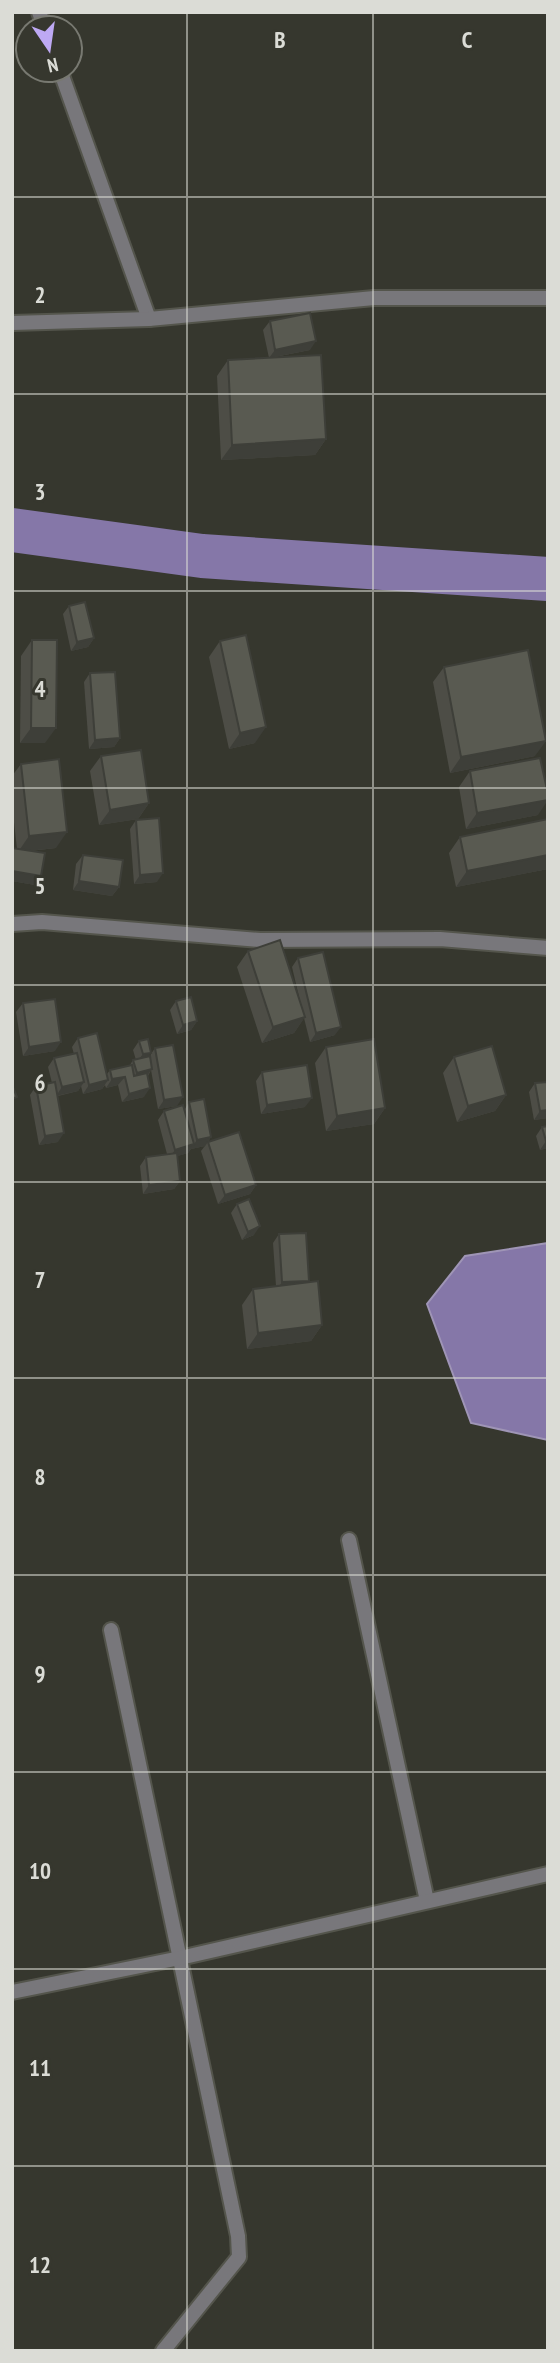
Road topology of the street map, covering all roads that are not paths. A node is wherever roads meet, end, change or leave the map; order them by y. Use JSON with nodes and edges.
{"nodes":[{"id":1,"x":65,"y":84,"type":"edge"},
{"id":2,"x":548,"y":298,"type":"edge"},
{"id":3,"x":149,"y":319,"type":"junction"},
{"id":4,"x":12,"y":323,"type":"edge"},
{"id":5,"x":12,"y":924,"type":"edge"},
{"id":6,"x":548,"y":948,"type":"edge"},
{"id":7,"x":349,"y":1540,"type":"dead end"},
{"id":8,"x":111,"y":1630,"type":"dead end"},
{"id":9,"x":548,"y":1874,"type":"edge"},
{"id":10,"x":427,"y":1901,"type":"junction"},
{"id":11,"x":180,"y":1958,"type":"junction"},
{"id":12,"x":12,"y":1992,"type":"edge"},
{"id":13,"x":163,"y":2351,"type":"edge"}],
"edges":[{"from":1,"to":3,"type":"street"},
{"from":2,"to":3,"type":"street"},
{"from":3,"to":4,"type":"street"},
{"from":5,"to":6,"type":"street"},
{"from":7,"to":10,"type":"street"},
{"from":8,"to":11,"type":"street"},
{"from":9,"to":10,"type":"street"},
{"from":10,"to":11,"type":"street"},
{"from":11,"to":12,"type":"street"},
{"from":11,"to":13,"type":"street"}]}
